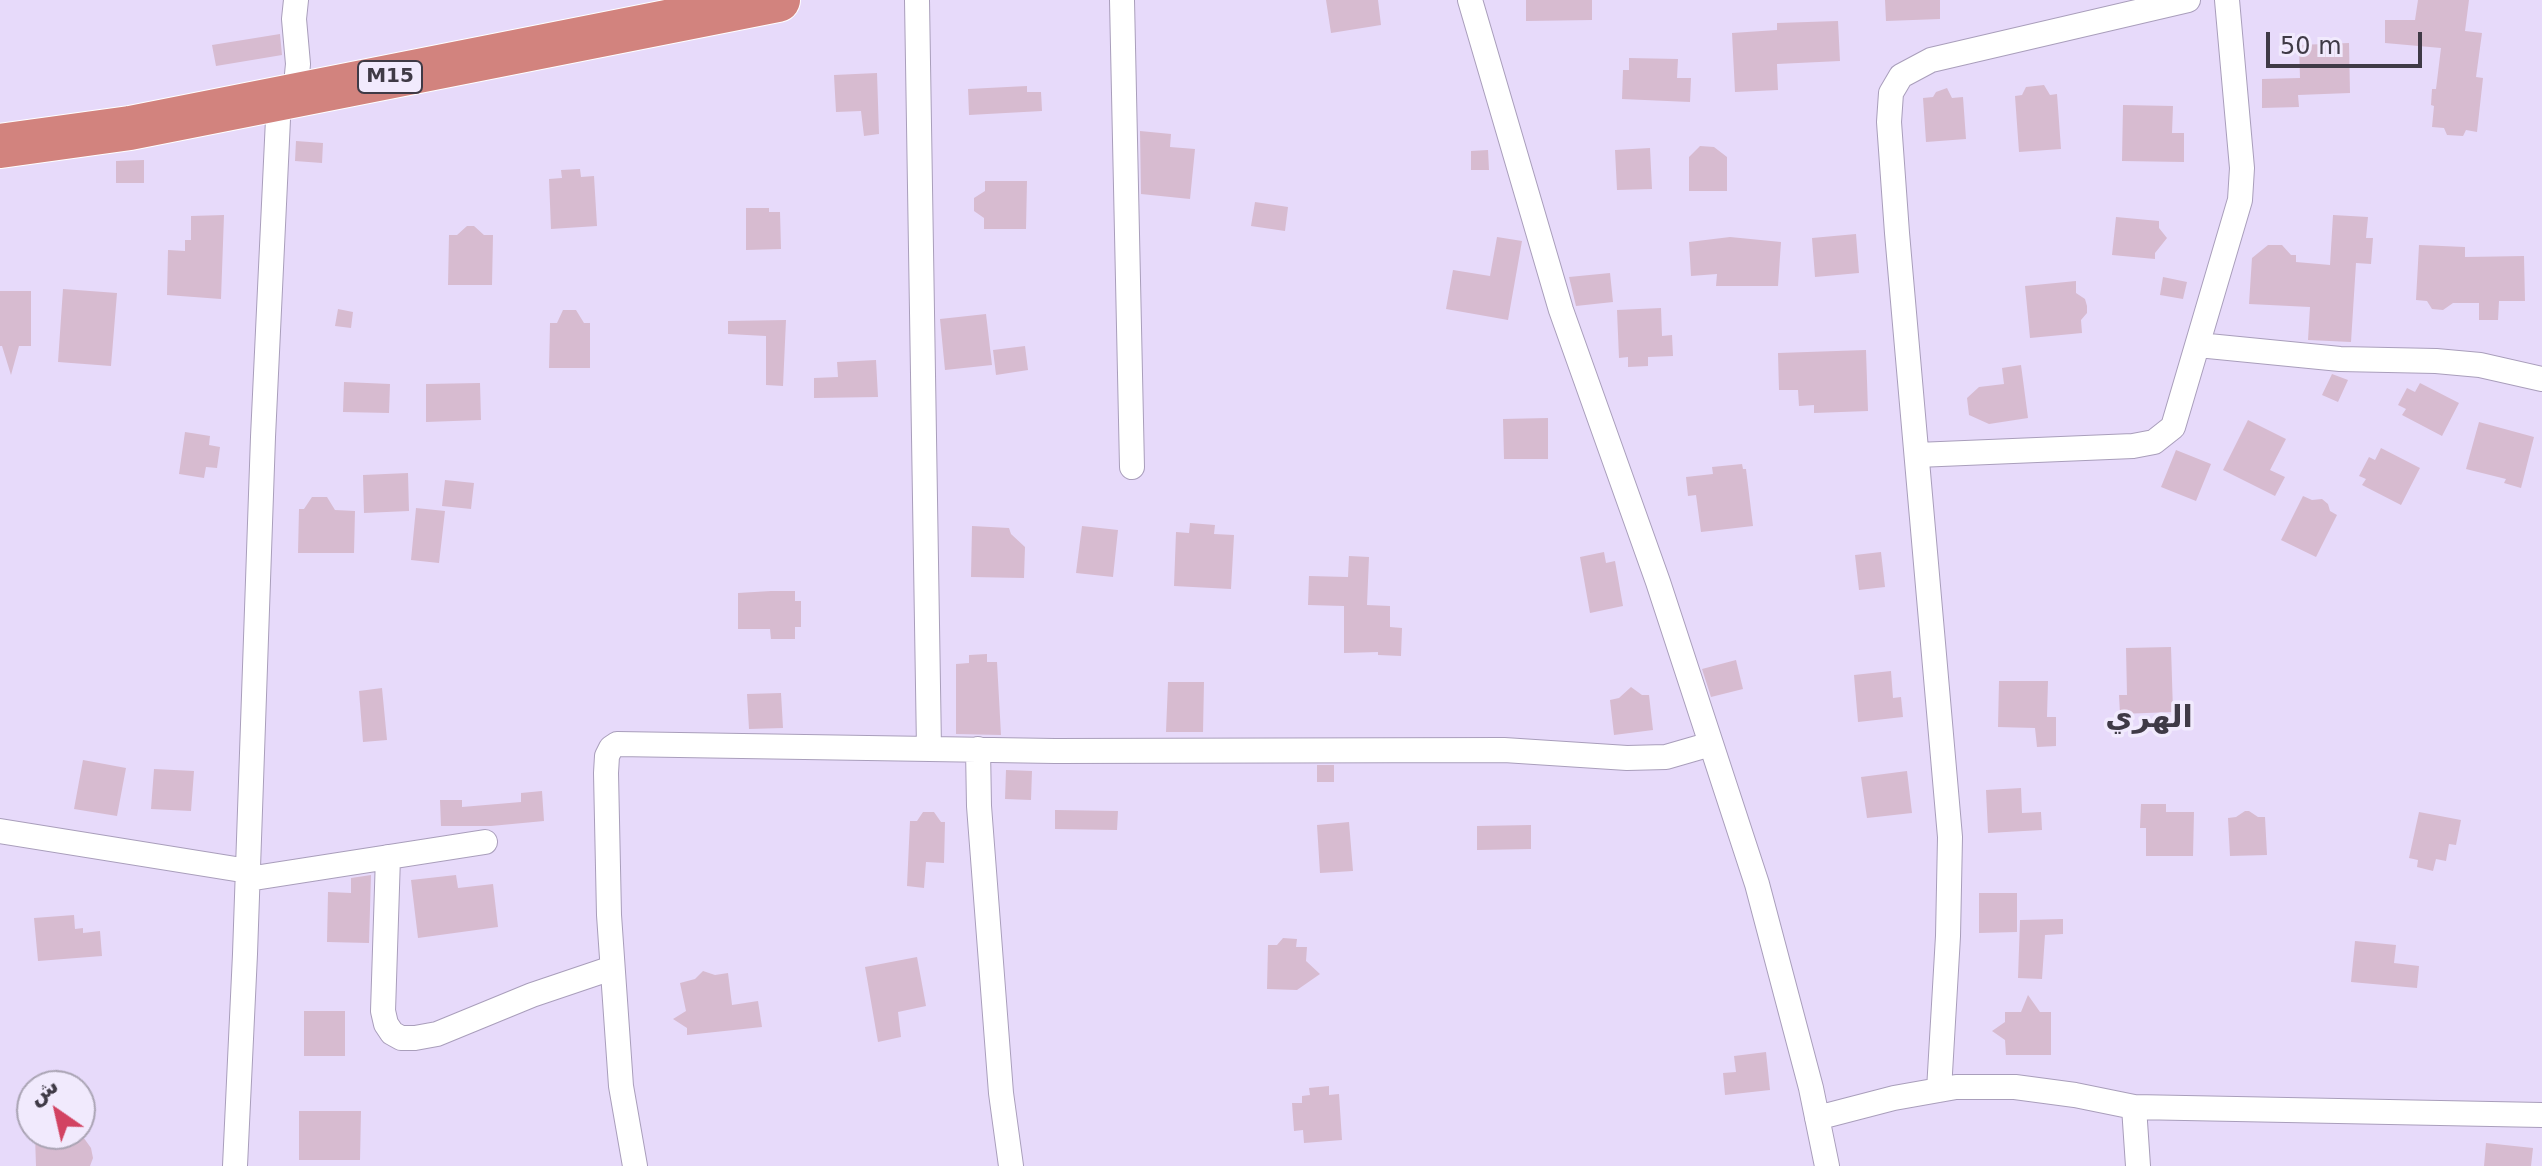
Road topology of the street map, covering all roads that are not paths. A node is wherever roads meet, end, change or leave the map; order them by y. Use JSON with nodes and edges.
{"nodes":[{"id":1,"x":296,"y":0,"type":"edge"},
{"id":2,"x":778,"y":0,"type":"edge"},
{"id":3,"x":917,"y":0,"type":"edge"},
{"id":4,"x":1122,"y":0,"type":"edge"},
{"id":5,"x":1470,"y":0,"type":"edge"},
{"id":6,"x":2188,"y":0,"type":"edge"},
{"id":7,"x":2227,"y":0,"type":"edge"},
{"id":8,"x":287,"y":97,"type":"junction"},
{"id":9,"x":0,"y":146,"type":"edge"},
{"id":10,"x":2198,"y":345,"type":"junction"},
{"id":11,"x":2542,"y":379,"type":"edge"},
{"id":12,"x":1917,"y":455,"type":"junction"},
{"id":13,"x":1132,"y":467,"type":"dead end"},
{"id":14,"x":1711,"y":744,"type":"junction"},
{"id":15,"x":929,"y":748,"type":"junction"},
{"id":16,"x":978,"y":749,"type":"junction"},
{"id":17,"x":0,"y":831,"type":"edge"},
{"id":18,"x":485,"y":842,"type":"dead end"},
{"id":19,"x":388,"y":857,"type":"junction"},
{"id":20,"x":248,"y":875,"type":"junction"},
{"id":21,"x":612,"y":968,"type":"junction"},
{"id":22,"x":1939,"y":1090,"type":"junction"},
{"id":23,"x":2134,"y":1107,"type":"junction"},
{"id":24,"x":2542,"y":1115,"type":"edge"},
{"id":25,"x":1817,"y":1118,"type":"junction"},
{"id":26,"x":235,"y":1166,"type":"edge"},
{"id":27,"x":635,"y":1166,"type":"edge"},
{"id":28,"x":1011,"y":1166,"type":"edge"},
{"id":29,"x":1827,"y":1166,"type":"edge"},
{"id":30,"x":2138,"y":1166,"type":"edge"}],
"edges":[{"from":1,"to":8,"type":"street"},
{"from":2,"to":8,"type":"highway","number":"M15"},
{"from":3,"to":15,"type":"street"},
{"from":4,"to":13,"type":"street"},
{"from":5,"to":14,"type":"street"},
{"from":6,"to":12,"type":"street"},
{"from":7,"to":10,"type":"street"},
{"from":8,"to":9,"type":"highway","number":"M15"},
{"from":8,"to":20,"type":"street"},
{"from":10,"to":11,"type":"street"},
{"from":10,"to":12,"type":"street"},
{"from":12,"to":22,"type":"street"},
{"from":14,"to":16,"type":"street"},
{"from":14,"to":25,"type":"street"},
{"from":15,"to":16,"type":"street"},
{"from":15,"to":21,"type":"street"},
{"from":16,"to":28,"type":"street"},
{"from":17,"to":20,"type":"street"},
{"from":18,"to":19,"type":"street"},
{"from":19,"to":20,"type":"street"},
{"from":19,"to":21,"type":"street"},
{"from":20,"to":26,"type":"street"},
{"from":21,"to":27,"type":"street"},
{"from":22,"to":23,"type":"street"},
{"from":22,"to":25,"type":"street"},
{"from":23,"to":24,"type":"street"},
{"from":23,"to":30,"type":"street"},
{"from":25,"to":29,"type":"street"}]}
